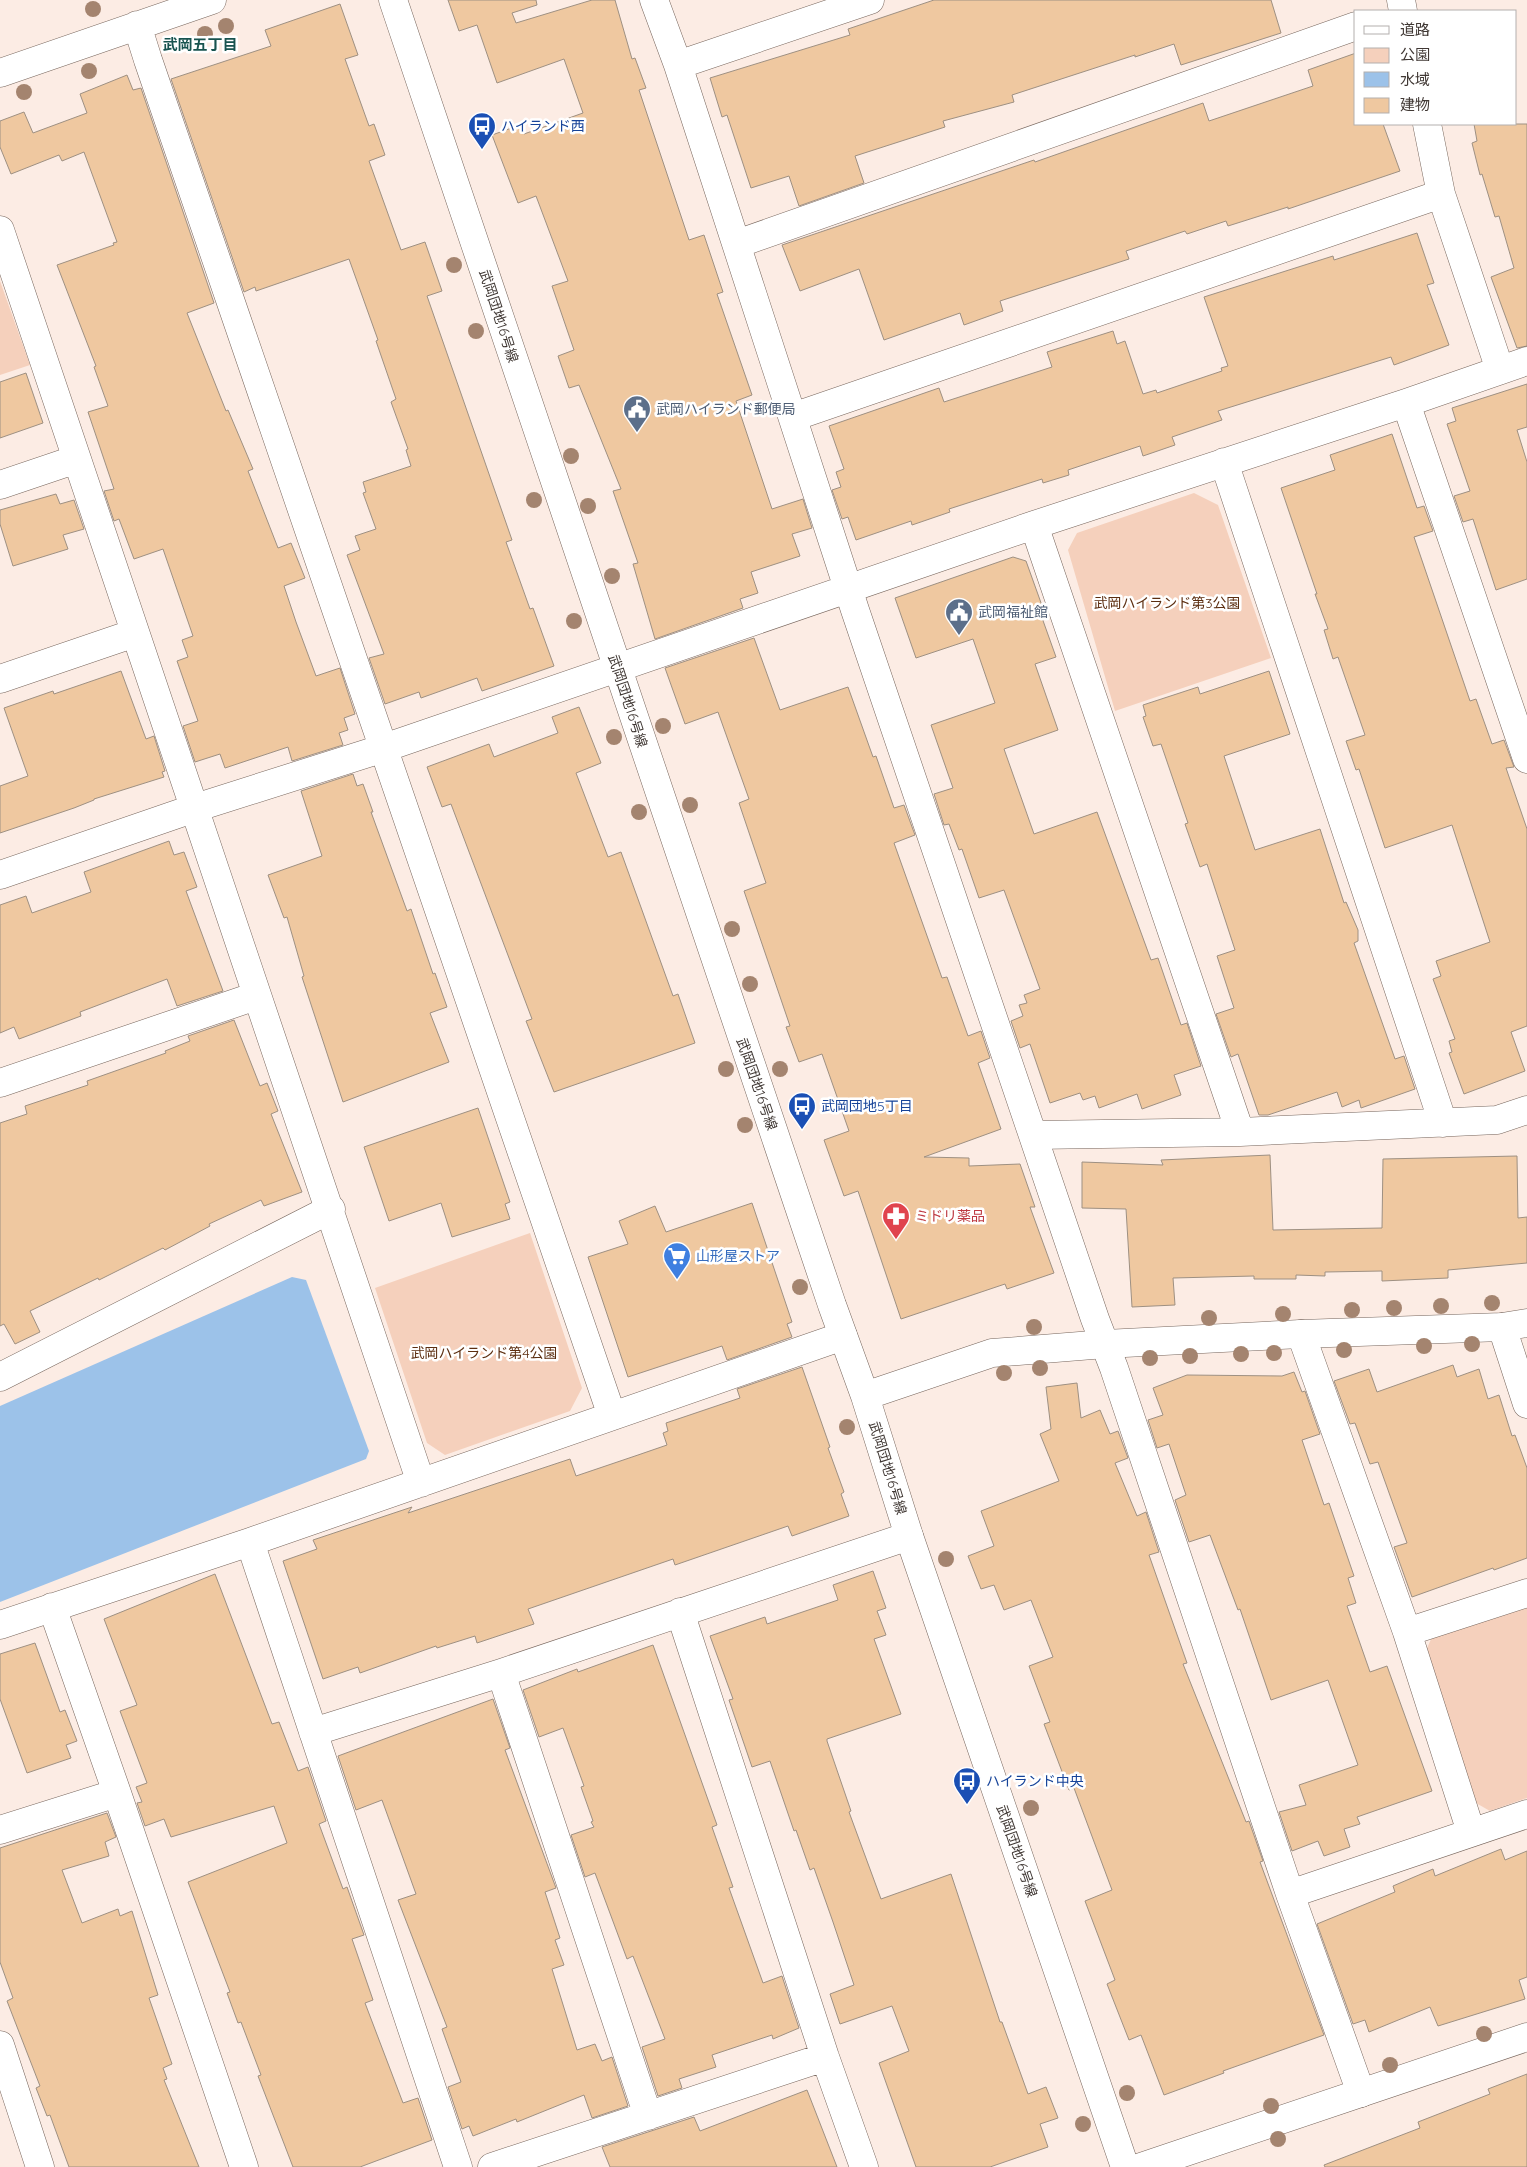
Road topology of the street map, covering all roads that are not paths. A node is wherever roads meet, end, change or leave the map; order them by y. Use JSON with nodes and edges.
{"nodes":[{"id":1,"x":212,"y":0,"type":"edge"},
{"id":2,"x":393,"y":0,"type":"edge"},
{"id":3,"x":654,"y":0,"type":"edge"},
{"id":4,"x":870,"y":0,"type":"edge"},
{"id":5,"x":137,"y":25,"type":"junction"},
{"id":6,"x":1354,"y":27,"type":"edge"},
{"id":7,"x":678,"y":65,"type":"junction"},
{"id":8,"x":0,"y":73,"type":"edge"},
{"id":9,"x":1427,"y":125,"type":"edge"},
{"id":10,"x":1441,"y":194,"type":"junction"},
{"id":11,"x":0,"y":230,"type":"edge"},
{"id":12,"x":737,"y":244,"type":"junction"},
{"id":13,"x":1527,"y":361,"type":"edge"},
{"id":14,"x":1500,"y":370,"type":"junction"},
{"id":15,"x":1406,"y":404,"type":"junction"},
{"id":16,"x":793,"y":417,"type":"junction"},
{"id":17,"x":77,"y":459,"type":"junction"},
{"id":18,"x":1224,"y":462,"type":"junction"},
{"id":19,"x":0,"y":485,"type":"edge"},
{"id":20,"x":1034,"y":525,"type":"junction"},
{"id":21,"x":848,"y":588,"type":"junction"},
{"id":22,"x":135,"y":633,"type":"junction"},
{"id":23,"x":617,"y":668,"type":"junction"},
{"id":24,"x":0,"y":679,"type":"edge"},
{"id":25,"x":384,"y":748,"type":"junction"},
{"id":26,"x":1527,"y":760,"type":"edge"},
{"id":27,"x":195,"y":808,"type":"junction"},
{"id":28,"x":0,"y":875,"type":"edge"},
{"id":29,"x":256,"y":996,"type":"junction"},
{"id":30,"x":0,"y":1083,"type":"edge"},
{"id":31,"x":1527,"y":1110,"type":"edge"},
{"id":32,"x":1443,"y":1122,"type":"junction"},
{"id":33,"x":1240,"y":1132,"type":"junction"},
{"id":34,"x":1034,"y":1135,"type":"junction"},
{"id":35,"x":331,"y":1208,"type":"junction"},
{"id":36,"x":1514,"y":1325,"type":"edge"},
{"id":37,"x":1301,"y":1334,"type":"junction"},
{"id":38,"x":843,"y":1336,"type":"junction"},
{"id":39,"x":1105,"y":1344,"type":"junction"},
{"id":40,"x":0,"y":1378,"type":"edge"},
{"id":41,"x":865,"y":1396,"type":"junction"},
{"id":42,"x":1527,"y":1404,"type":"edge"},
{"id":43,"x":612,"y":1416,"type":"junction"},
{"id":44,"x":422,"y":1483,"type":"junction"},
{"id":45,"x":909,"y":1536,"type":"junction"},
{"id":46,"x":250,"y":1542,"type":"junction"},
{"id":47,"x":1527,"y":1593,"type":"edge"},
{"id":48,"x":52,"y":1607,"type":"junction"},
{"id":49,"x":680,"y":1612,"type":"junction"},
{"id":50,"x":0,"y":1625,"type":"edge"},
{"id":51,"x":1407,"y":1632,"type":"junction"},
{"id":52,"x":500,"y":1673,"type":"junction"},
{"id":53,"x":313,"y":1732,"type":"junction"},
{"id":54,"x":117,"y":1793,"type":"junction"},
{"id":55,"x":1527,"y":1814,"type":"edge"},
{"id":56,"x":0,"y":1830,"type":"edge"},
{"id":57,"x":1471,"y":1832,"type":"junction"},
{"id":58,"x":1290,"y":1894,"type":"junction"},
{"id":59,"x":1527,"y":2037,"type":"edge"},
{"id":60,"x":0,"y":2045,"type":"edge"},
{"id":61,"x":825,"y":2058,"type":"junction"},
{"id":62,"x":1361,"y":2093,"type":"junction"},
{"id":63,"x":648,"y":2116,"type":"junction"},
{"id":64,"x":40,"y":2167,"type":"edge"},
{"id":65,"x":244,"y":2167,"type":"edge"},
{"id":66,"x":458,"y":2167,"type":"edge"},
{"id":67,"x":492,"y":2167,"type":"edge"},
{"id":68,"x":864,"y":2167,"type":"edge"},
{"id":69,"x":1125,"y":2167,"type":"edge"},
{"id":70,"x":1141,"y":2167,"type":"edge"}],
"edges":[{"from":1,"to":5,"type":"street"},
{"from":2,"to":23,"type":"street","name":"武岡団地16号線"},
{"from":3,"to":7,"type":"street"},
{"from":4,"to":7,"type":"street"},
{"from":5,"to":8,"type":"street"},
{"from":5,"to":25,"type":"street"},
{"from":6,"to":12,"type":"street"},
{"from":7,"to":12,"type":"street"},
{"from":9,"to":10,"type":"street"},
{"from":10,"to":14,"type":"street"},
{"from":10,"to":16,"type":"street"},
{"from":11,"to":17,"type":"street"},
{"from":12,"to":16,"type":"street"},
{"from":13,"to":14,"type":"street"},
{"from":14,"to":15,"type":"street"},
{"from":15,"to":18,"type":"street"},
{"from":15,"to":26,"type":"street"},
{"from":16,"to":21,"type":"street"},
{"from":17,"to":19,"type":"street"},
{"from":17,"to":22,"type":"street"},
{"from":18,"to":20,"type":"street"},
{"from":18,"to":32,"type":"street"},
{"from":20,"to":21,"type":"street"},
{"from":20,"to":33,"type":"street"},
{"from":21,"to":23,"type":"street"},
{"from":21,"to":34,"type":"street"},
{"from":22,"to":24,"type":"street"},
{"from":22,"to":27,"type":"street"},
{"from":23,"to":25,"type":"street"},
{"from":23,"to":38,"type":"street","name":"武岡団地16号線"},
{"from":25,"to":27,"type":"street"},
{"from":25,"to":43,"type":"street"},
{"from":27,"to":28,"type":"street"},
{"from":27,"to":29,"type":"street"},
{"from":29,"to":30,"type":"street"},
{"from":29,"to":35,"type":"street"},
{"from":31,"to":32,"type":"street"},
{"from":32,"to":33,"type":"street"},
{"from":33,"to":34,"type":"street"},
{"from":34,"to":39,"type":"street"},
{"from":35,"to":40,"type":"street"},
{"from":35,"to":44,"type":"street"},
{"from":36,"to":37,"type":"street"},
{"from":36,"to":42,"type":"street"},
{"from":37,"to":39,"type":"street"},
{"from":37,"to":51,"type":"street"},
{"from":38,"to":41,"type":"street","name":"武岡団地16号線"},
{"from":38,"to":43,"type":"street"},
{"from":39,"to":41,"type":"street"},
{"from":39,"to":58,"type":"street"},
{"from":41,"to":45,"type":"street","name":"武岡団地16号線"},
{"from":43,"to":44,"type":"street"},
{"from":44,"to":46,"type":"street"},
{"from":45,"to":49,"type":"street"},
{"from":45,"to":69,"type":"street","name":"武岡団地16号線"},
{"from":46,"to":48,"type":"street"},
{"from":46,"to":53,"type":"street"},
{"from":47,"to":51,"type":"street"},
{"from":48,"to":50,"type":"street"},
{"from":48,"to":54,"type":"street"},
{"from":49,"to":52,"type":"street"},
{"from":49,"to":61,"type":"street"},
{"from":51,"to":57,"type":"street"},
{"from":52,"to":53,"type":"street"},
{"from":52,"to":63,"type":"street"},
{"from":53,"to":66,"type":"street"},
{"from":54,"to":56,"type":"street"},
{"from":54,"to":65,"type":"street"},
{"from":55,"to":57,"type":"street"},
{"from":57,"to":58,"type":"street"},
{"from":58,"to":62,"type":"street"},
{"from":59,"to":62,"type":"street"},
{"from":60,"to":64,"type":"street"},
{"from":61,"to":63,"type":"street"},
{"from":61,"to":68,"type":"street"},
{"from":62,"to":70,"type":"street"},
{"from":63,"to":67,"type":"street"}]}
